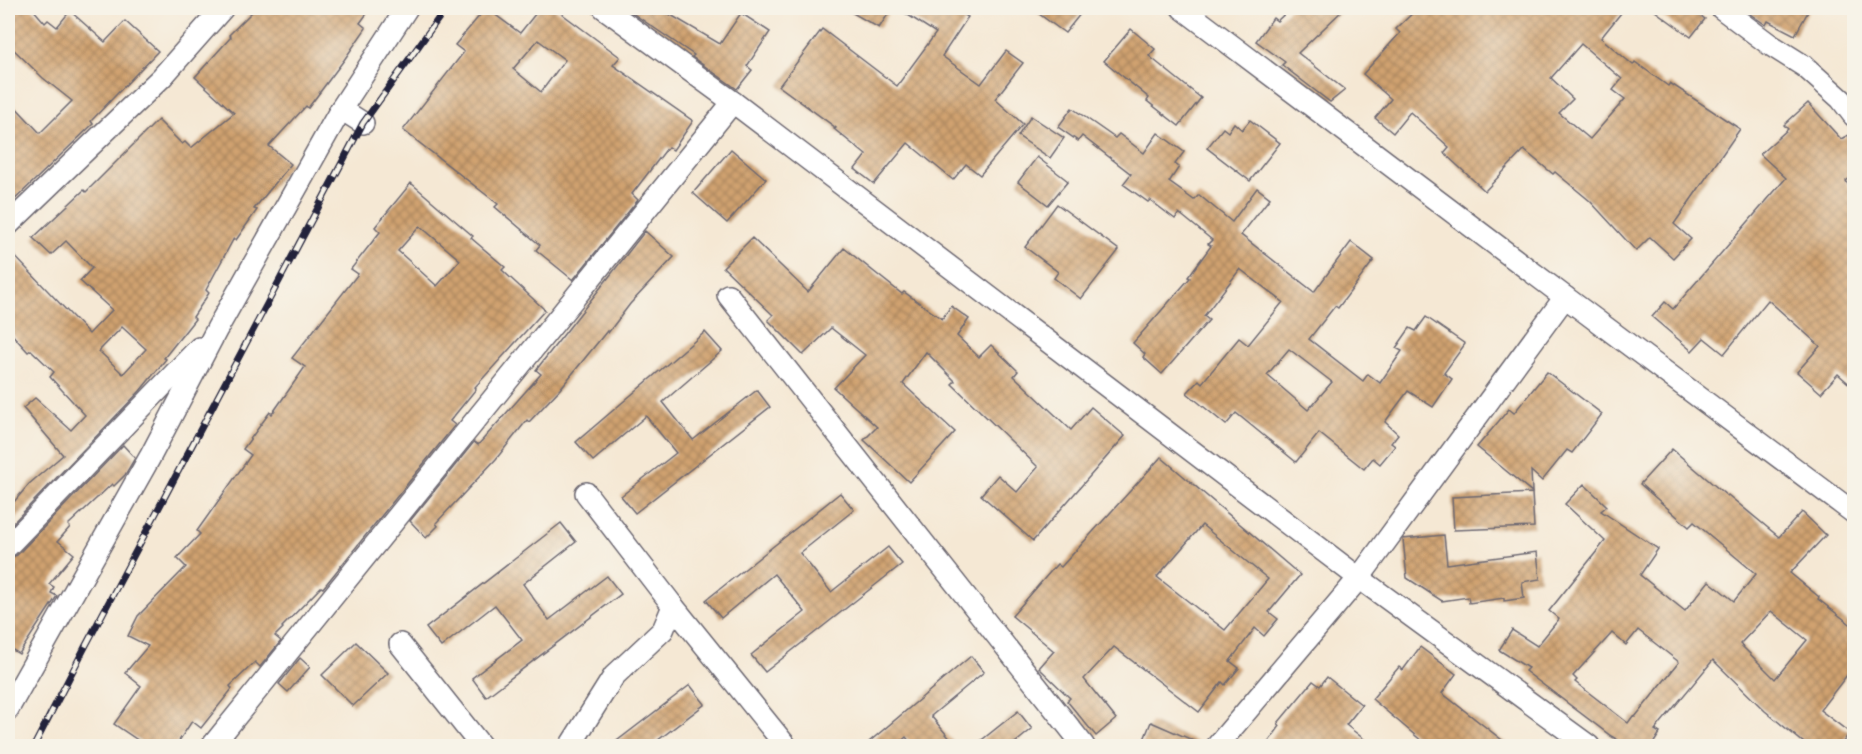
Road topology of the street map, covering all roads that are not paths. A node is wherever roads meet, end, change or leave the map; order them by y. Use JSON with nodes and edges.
{"nodes":[{"id":1,"x":223,"y":8,"type":"edge"},
{"id":2,"x":407,"y":8,"type":"edge"},
{"id":3,"x":604,"y":8,"type":"edge"},
{"id":4,"x":1182,"y":8,"type":"edge"},
{"id":5,"x":1720,"y":8,"type":"edge"},
{"id":6,"x":733,"y":102,"type":"junction"},
{"id":7,"x":341,"y":109,"type":"junction"},
{"id":8,"x":1854,"y":116,"type":"edge"},
{"id":9,"x":363,"y":123,"type":"dead end"},
{"id":10,"x":8,"y":225,"type":"edge"},
{"id":11,"x":728,"y":295,"type":"dead end"},
{"id":12,"x":1565,"y":297,"type":"junction"},
{"id":13,"x":217,"y":329,"type":"junction"},
{"id":14,"x":586,"y":493,"type":"dead end"},
{"id":15,"x":1854,"y":513,"type":"edge"},
{"id":16,"x":8,"y":546,"type":"edge"},
{"id":17,"x":1359,"y":578,"type":"junction"},
{"id":18,"x":673,"y":606,"type":"junction"},
{"id":19,"x":400,"y":644,"type":"dead end"},
{"id":20,"x":8,"y":709,"type":"edge"},
{"id":21,"x":212,"y":747,"type":"edge"},
{"id":22,"x":481,"y":747,"type":"edge"},
{"id":23,"x":570,"y":747,"type":"edge"},
{"id":24,"x":786,"y":747,"type":"edge"},
{"id":25,"x":1084,"y":747,"type":"edge"},
{"id":26,"x":1217,"y":747,"type":"edge"},
{"id":27,"x":1589,"y":747,"type":"edge"}],
"edges":[{"from":1,"to":10,"type":"street"},
{"from":2,"to":7,"type":"street"},
{"from":3,"to":6,"type":"street"},
{"from":4,"to":12,"type":"street"},
{"from":5,"to":8,"type":"street"},
{"from":6,"to":17,"type":"street"},
{"from":6,"to":21,"type":"street"},
{"from":7,"to":9,"type":"street"},
{"from":7,"to":13,"type":"street"},
{"from":11,"to":25,"type":"street"},
{"from":12,"to":15,"type":"street"},
{"from":12,"to":17,"type":"street"},
{"from":13,"to":16,"type":"street"},
{"from":13,"to":20,"type":"street"},
{"from":14,"to":18,"type":"street"},
{"from":17,"to":26,"type":"street"},
{"from":17,"to":27,"type":"street"},
{"from":18,"to":23,"type":"street"},
{"from":18,"to":24,"type":"street"},
{"from":19,"to":22,"type":"street"}]}
